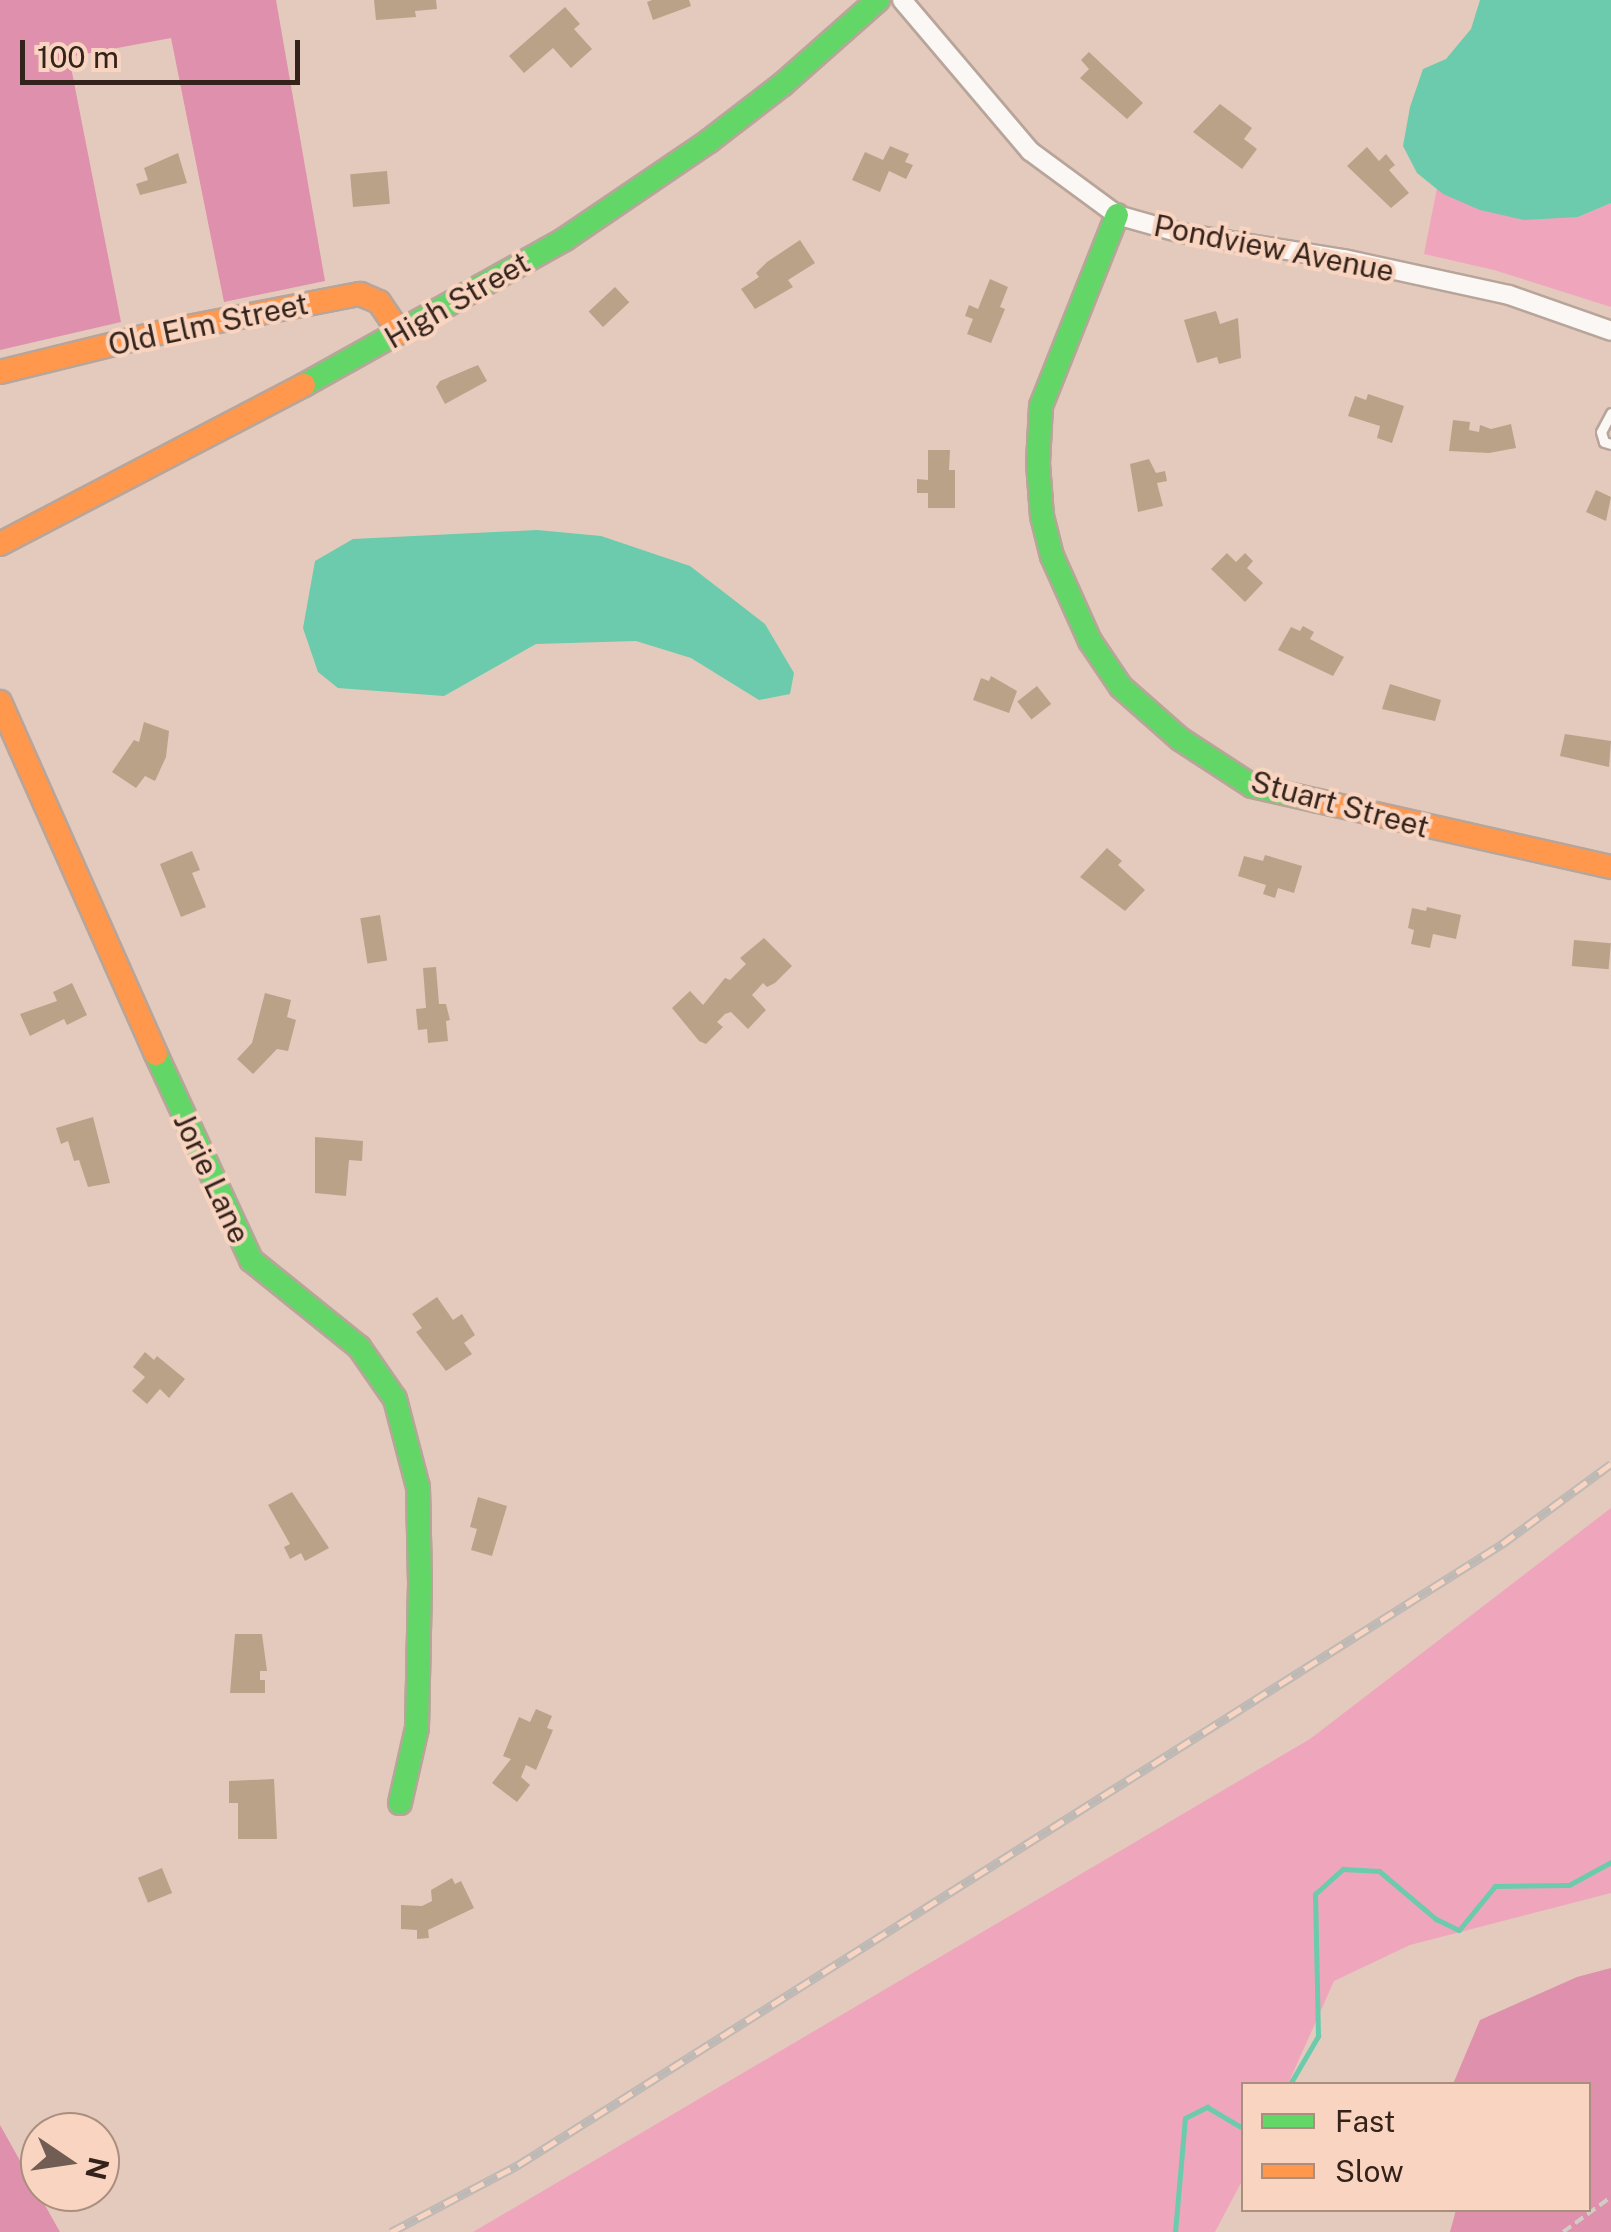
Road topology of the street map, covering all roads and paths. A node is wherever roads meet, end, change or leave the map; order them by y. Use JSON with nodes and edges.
{"nodes":[{"id":1,"x":878,"y":0,"type":"edge"},
{"id":2,"x":902,"y":0,"type":"edge"},
{"id":3,"x":1117,"y":216,"type":"junction"},
{"id":4,"x":1611,"y":331,"type":"edge"},
{"id":5,"x":400,"y":333,"type":"junction"},
{"id":6,"x":0,"y":372,"type":"edge"},
{"id":7,"x":1611,"y":413,"type":"edge"},
{"id":8,"x":1611,"y":444,"type":"edge"},
{"id":9,"x":0,"y":544,"type":"edge"},
{"id":10,"x":0,"y":702,"type":"edge"},
{"id":11,"x":1611,"y":867,"type":"edge"},
{"id":12,"x":400,"y":1803,"type":"dead end"},
{"id":13,"x":1589,"y":2212,"type":"edge"},
{"id":14,"x":1562,"y":2232,"type":"edge"}],
"edges":[{"from":1,"to":5,"type":"street","name":"High Street"},
{"from":2,"to":3,"type":"street","name":"Pondview Avenue"},
{"from":3,"to":4,"type":"street","name":"Pondview Avenue"},
{"from":3,"to":11,"type":"street","name":"Stuart Street"},
{"from":5,"to":6,"type":"street","name":"Old Elm Street"},
{"from":5,"to":9,"type":"street","name":"High Street"},
{"from":7,"to":8,"type":"lane"},
{"from":10,"to":12,"type":"street","name":"Jorie Lane"},
{"from":13,"to":14,"type":"path"}]}
